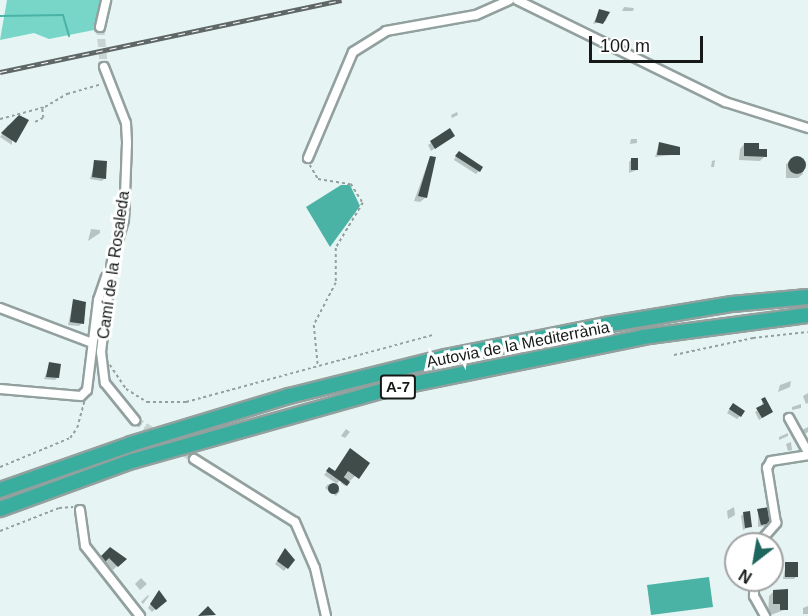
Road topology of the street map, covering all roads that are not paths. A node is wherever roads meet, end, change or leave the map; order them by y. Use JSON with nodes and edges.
{"nodes":[{"id":1,"x":106,"y":0,"type":"edge"},
{"id":2,"x":509,"y":0,"type":"edge"},
{"id":3,"x":517,"y":0,"type":"edge"},
{"id":4,"x":100,"y":27,"type":"tunnel mouth"},
{"id":5,"x":104,"y":67,"type":"tunnel mouth"},
{"id":6,"x":808,"y":128,"type":"edge"},
{"id":7,"x":308,"y":158,"type":"road end"},
{"id":8,"x":112,"y":261,"type":"junction"},
{"id":9,"x":808,"y":297,"type":"edge"},
{"id":10,"x":0,"y":308,"type":"edge"},
{"id":11,"x":808,"y":315,"type":"edge"},
{"id":12,"x":92,"y":343,"type":"junction"},
{"id":13,"x":0,"y":389,"type":"edge"},
{"id":14,"x":789,"y":417,"type":"dead end"},
{"id":15,"x":135,"y":420,"type":"tunnel mouth"},
{"id":16,"x":808,"y":453,"type":"edge"},
{"id":17,"x":194,"y":459,"type":"tunnel mouth"},
{"id":18,"x":0,"y":490,"type":"edge"},
{"id":19,"x":0,"y":509,"type":"edge"},
{"id":20,"x":80,"y":510,"type":"road end"},
{"id":21,"x":768,"y":532,"type":"edge"},
{"id":22,"x":754,"y":592,"type":"edge"},
{"id":23,"x":140,"y":616,"type":"edge"},
{"id":24,"x":326,"y":616,"type":"edge"},
{"id":25,"x":765,"y":616,"type":"edge"}],
"edges":[{"from":1,"to":4,"type":"street"},
{"from":2,"to":7,"type":"street"},
{"from":3,"to":6,"type":"street"},
{"from":5,"to":8,"type":"street","name":"Camí de la Rosaleda"},
{"from":8,"to":12,"type":"street"},
{"from":8,"to":15,"type":"street","name":"Camí de la Rosaleda"},
{"from":9,"to":18,"type":"highway","name":"Autovia de la Mediterrània","number":"A-7"},
{"from":10,"to":12,"type":"street"},
{"from":11,"to":19,"type":"highway","name":"Autovia de la Mediterrània","number":"A-7"},
{"from":12,"to":13,"type":"street"},
{"from":14,"to":16,"type":"street"},
{"from":16,"to":21,"type":"street"},
{"from":17,"to":24,"type":"street"},
{"from":20,"to":23,"type":"street"},
{"from":22,"to":25,"type":"street"}]}
